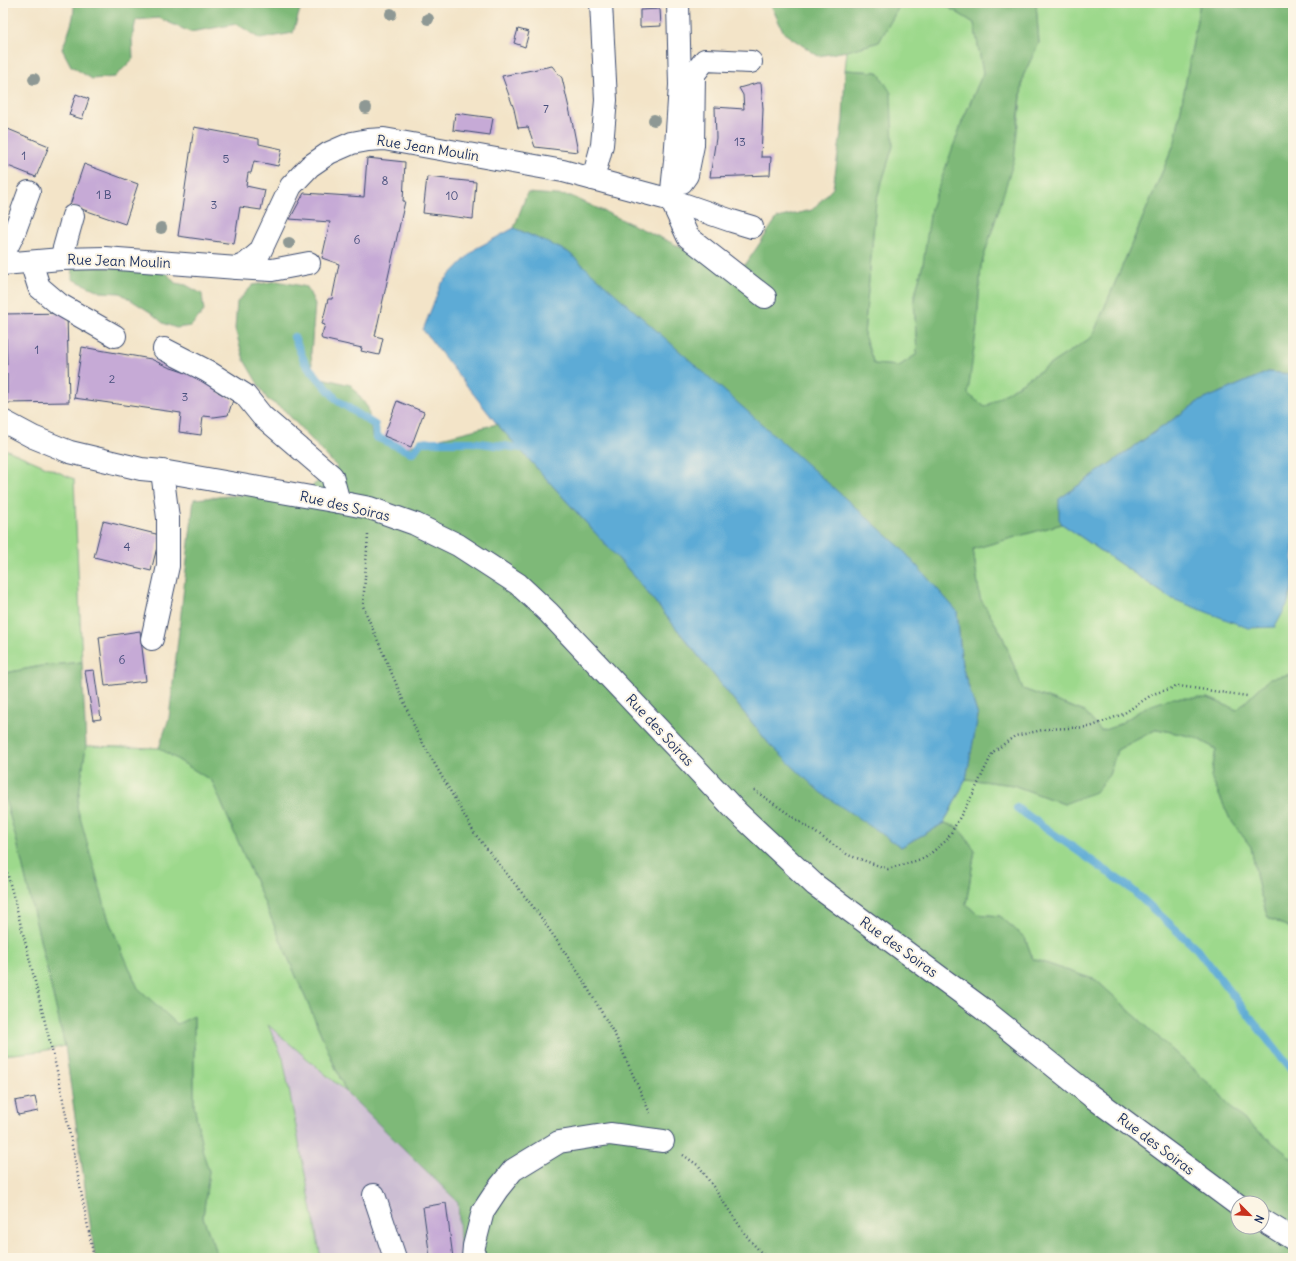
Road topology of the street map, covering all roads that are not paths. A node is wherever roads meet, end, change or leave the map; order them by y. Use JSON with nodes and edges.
{"nodes":[{"id":1,"x":601,"y":3,"type":"edge"},
{"id":2,"x":678,"y":3,"type":"edge"},
{"id":3,"x":751,"y":62,"type":"dead end"},
{"id":4,"x":593,"y":179,"type":"junction"},
{"id":5,"x":29,"y":192,"type":"dead end"},
{"id":6,"x":671,"y":200,"type":"junction"},
{"id":7,"x":73,"y":216,"type":"dead end"},
{"id":8,"x":752,"y":227,"type":"dead end"},
{"id":9,"x":3,"y":256,"type":"edge"},
{"id":10,"x":61,"y":258,"type":"junction"},
{"id":11,"x":32,"y":262,"type":"junction"},
{"id":12,"x":309,"y":263,"type":"dead end"},
{"id":13,"x":3,"y":264,"type":"edge"},
{"id":14,"x":237,"y":268,"type":"junction"},
{"id":15,"x":765,"y":297,"type":"dead end"},
{"id":16,"x":115,"y":336,"type":"dead end"},
{"id":17,"x":164,"y":349,"type":"dead end"},
{"id":18,"x":3,"y":421,"type":"edge"},
{"id":19,"x":162,"y":471,"type":"junction"},
{"id":20,"x":339,"y":502,"type":"junction"},
{"id":21,"x":152,"y":639,"type":"dead end"},
{"id":22,"x":663,"y":1141,"type":"road end"},
{"id":23,"x":374,"y":1195,"type":"dead end"},
{"id":24,"x":1230,"y":1200,"type":"edge"},
{"id":25,"x":1270,"y":1225,"type":"edge"},
{"id":26,"x":1293,"y":1238,"type":"edge"},
{"id":27,"x":395,"y":1258,"type":"edge"},
{"id":28,"x":474,"y":1258,"type":"edge"}],
"edges":[{"from":1,"to":4,"type":"street"},
{"from":2,"to":6,"type":"street"},
{"from":3,"to":6,"type":"street"},
{"from":4,"to":6,"type":"street","name":"Rue Jean Moulin"},
{"from":4,"to":14,"type":"street","name":"Rue Jean Moulin"},
{"from":5,"to":9,"type":"street"},
{"from":6,"to":8,"type":"street","name":"Rue Jean Moulin"},
{"from":6,"to":15,"type":"street"},
{"from":7,"to":10,"type":"street"},
{"from":10,"to":11,"type":"street","name":"Rue Jean Moulin"},
{"from":10,"to":14,"type":"street","name":"Rue Jean Moulin"},
{"from":11,"to":13,"type":"street","name":"Rue Jean Moulin"},
{"from":11,"to":16,"type":"street"},
{"from":12,"to":14,"type":"street"},
{"from":17,"to":20,"type":"street"},
{"from":18,"to":19,"type":"street","name":"Rue des Soiras"},
{"from":19,"to":20,"type":"street","name":"Rue des Soiras"},
{"from":19,"to":21,"type":"street"},
{"from":20,"to":24,"type":"street","name":"Rue des Soiras"},
{"from":22,"to":28,"type":"street"},
{"from":23,"to":27,"type":"street"},
{"from":25,"to":26,"type":"street"}]}
